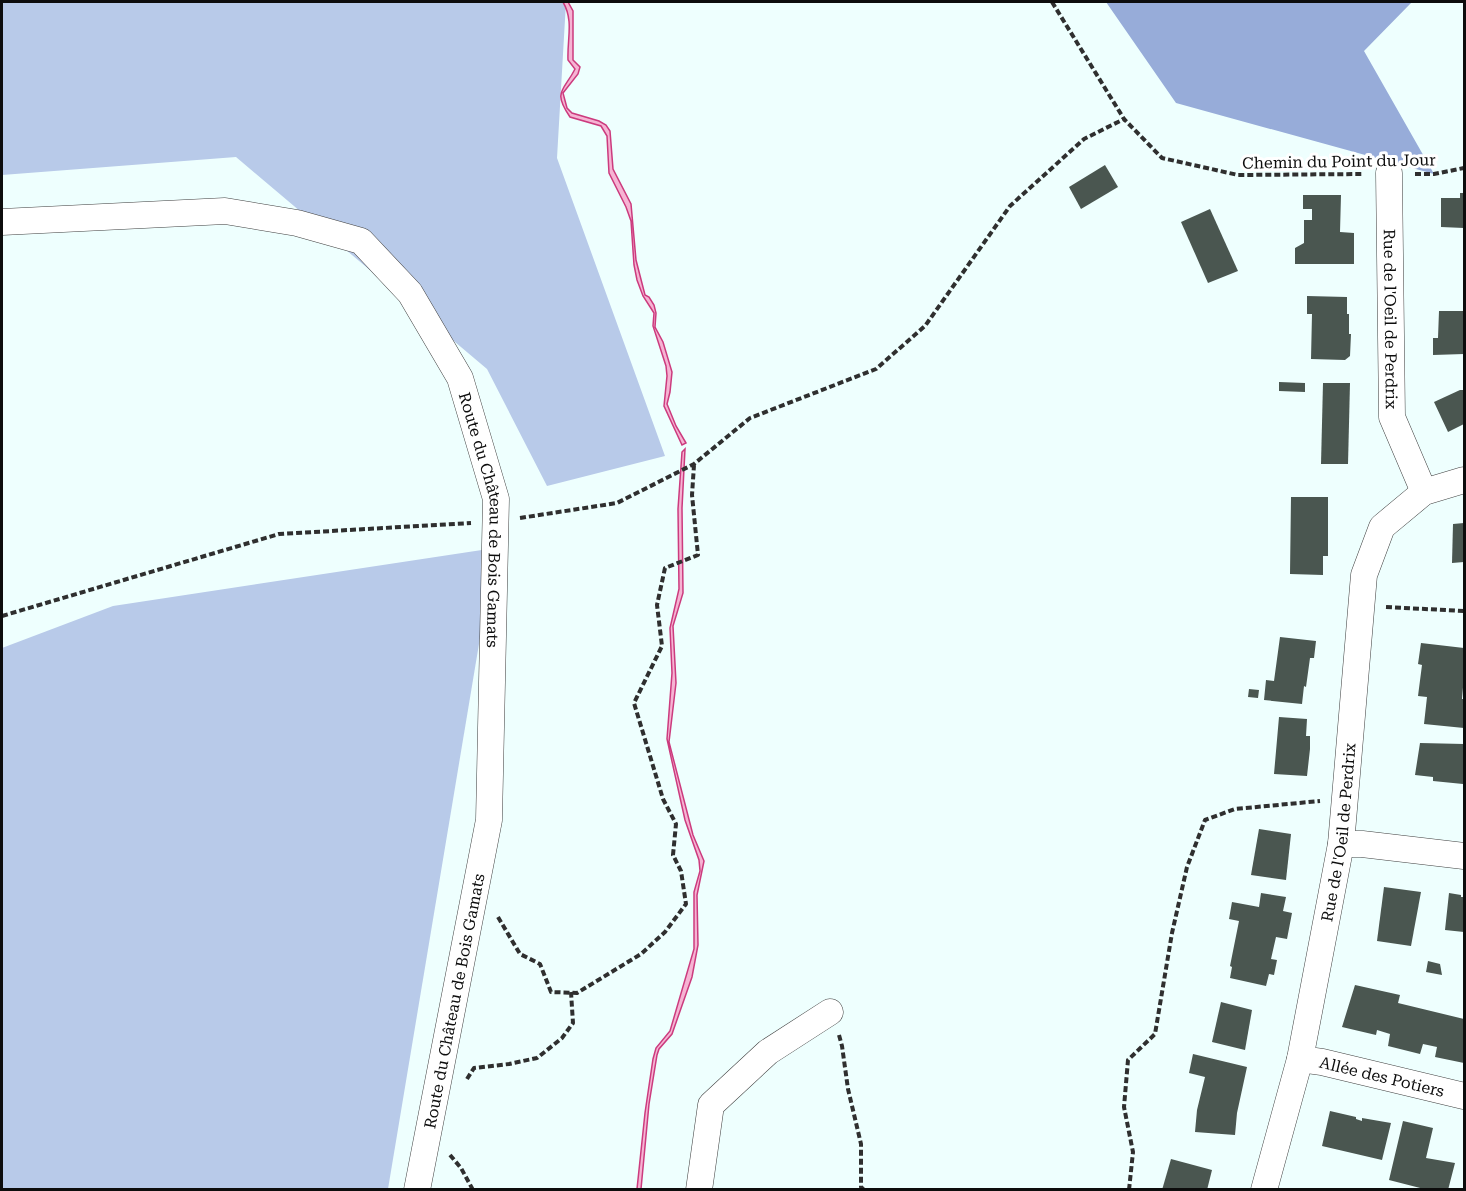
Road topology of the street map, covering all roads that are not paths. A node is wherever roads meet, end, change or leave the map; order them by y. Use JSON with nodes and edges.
{"nodes":[{"id":1,"x":1389,"y":173,"type":"road end"},
{"id":2,"x":2,"y":222,"type":"edge"},
{"id":3,"x":1464,"y":480,"type":"edge"},
{"id":4,"x":1424,"y":492,"type":"junction"},
{"id":5,"x":1341,"y":844,"type":"junction"},
{"id":6,"x":1464,"y":856,"type":"edge"},
{"id":7,"x":830,"y":1012,"type":"road end"},
{"id":8,"x":1300,"y":1059,"type":"junction"},
{"id":9,"x":1464,"y":1096,"type":"edge"},
{"id":10,"x":417,"y":1190,"type":"edge"},
{"id":11,"x":699,"y":1190,"type":"edge"},
{"id":12,"x":1264,"y":1190,"type":"edge"}],
"edges":[{"from":1,"to":4,"type":"street","name":"Rue de l'Oeil de Perdrix"},
{"from":2,"to":10,"type":"street","name":"Route du Château de Bois Gamats"},
{"from":3,"to":4,"type":"street","name":"Rue de l'Oeil de Perdrix"},
{"from":4,"to":5,"type":"street","name":"Rue de l'Oeil de Perdrix"},
{"from":5,"to":6,"type":"street"},
{"from":5,"to":8,"type":"street","name":"Rue de l'Oeil de Perdrix"},
{"from":7,"to":11,"type":"street"},
{"from":8,"to":9,"type":"street","name":"Allée des Potiers"},
{"from":8,"to":12,"type":"street","name":"Rue de l'Oeil de Perdrix"}]}
